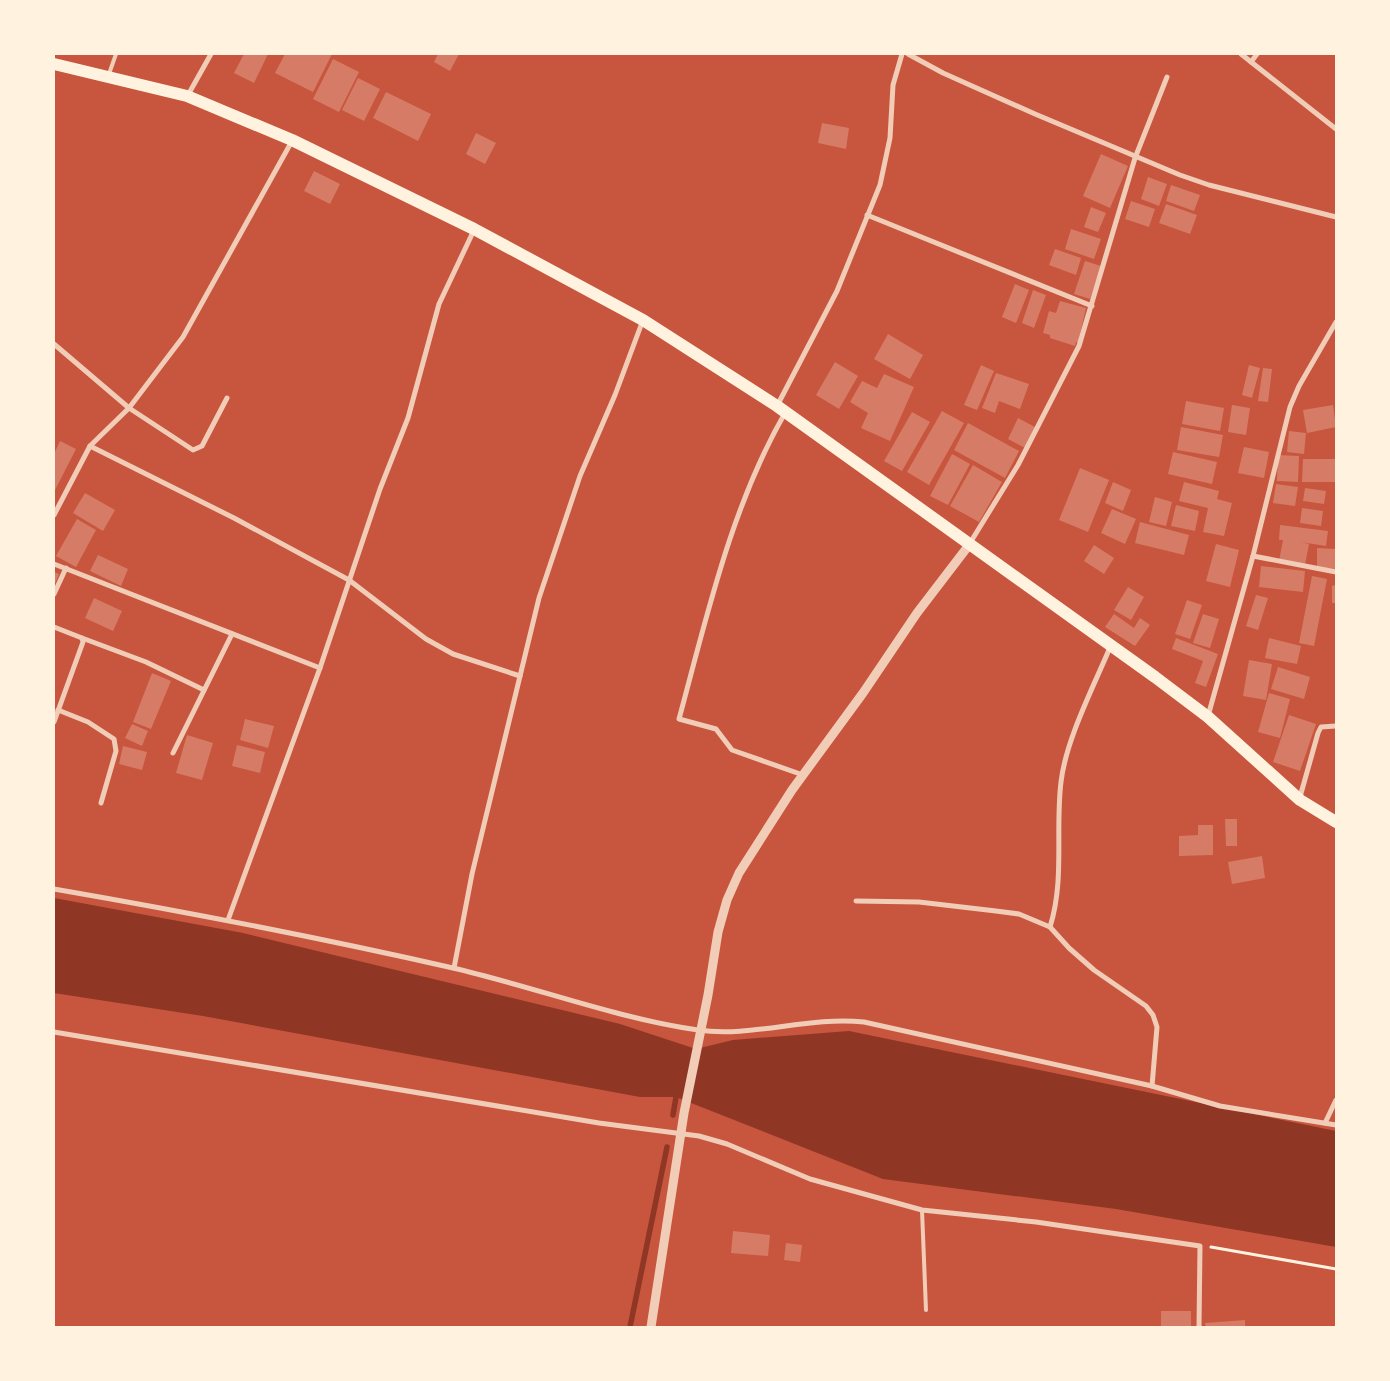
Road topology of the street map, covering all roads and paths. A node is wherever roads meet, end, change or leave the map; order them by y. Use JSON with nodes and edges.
{"nodes":[{"id":1,"x":116,"y":54,"type":"edge"},
{"id":2,"x":211,"y":54,"type":"edge"},
{"id":3,"x":902,"y":54,"type":"edge"},
{"id":4,"x":908,"y":54,"type":"edge"},
{"id":5,"x":1241,"y":54,"type":"edge"},
{"id":6,"x":1257,"y":54,"type":"edge"},
{"id":7,"x":1251,"y":62,"type":"junction"},
{"id":8,"x":54,"y":64,"type":"edge"},
{"id":9,"x":108,"y":76,"type":"junction"},
{"id":10,"x":1167,"y":77,"type":"dead end"},
{"id":11,"x":188,"y":96,"type":"junction"},
{"id":12,"x":1336,"y":129,"type":"edge"},
{"id":13,"x":292,"y":140,"type":"junction"},
{"id":14,"x":1135,"y":158,"type":"junction"},
{"id":15,"x":867,"y":215,"type":"junction"},
{"id":16,"x":1336,"y":217,"type":"edge"},
{"id":17,"x":474,"y":229,"type":"junction"},
{"id":18,"x":1092,"y":306,"type":"junction"},
{"id":19,"x":643,"y":320,"type":"junction"},
{"id":20,"x":1336,"y":322,"type":"edge"},
{"id":21,"x":54,"y":344,"type":"edge"},
{"id":22,"x":227,"y":398,"type":"dead end"},
{"id":23,"x":128,"y":408,"type":"junction"},
{"id":24,"x":781,"y":409,"type":"junction"},
{"id":25,"x":90,"y":446,"type":"junction"},
{"id":26,"x":54,"y":515,"type":"edge"},
{"id":27,"x":968,"y":545,"type":"junction"},
{"id":28,"x":1253,"y":556,"type":"junction"},
{"id":29,"x":54,"y":564,"type":"edge"},
{"id":30,"x":66,"y":568,"type":"junction"},
{"id":31,"x":1336,"y":572,"type":"edge"},
{"id":32,"x":349,"y":580,"type":"junction"},
{"id":33,"x":54,"y":594,"type":"edge"},
{"id":34,"x":54,"y":627,"type":"edge"},
{"id":35,"x":232,"y":634,"type":"junction"},
{"id":36,"x":82,"y":638,"type":"junction"},
{"id":37,"x":1111,"y":645,"type":"junction"},
{"id":38,"x":320,"y":668,"type":"junction"},
{"id":39,"x":520,"y":676,"type":"junction"},
{"id":40,"x":204,"y":690,"type":"junction"},
{"id":41,"x":58,"y":710,"type":"junction"},
{"id":42,"x":1208,"y":717,"type":"junction"},
{"id":43,"x":54,"y":722,"type":"edge"},
{"id":44,"x":1336,"y":726,"type":"edge"},
{"id":45,"x":173,"y":753,"type":"dead end"},
{"id":46,"x":803,"y":776,"type":"junction"},
{"id":47,"x":1300,"y":800,"type":"junction"},
{"id":48,"x":102,"y":802,"type":"dead end"},
{"id":49,"x":1336,"y":822,"type":"edge"},
{"id":50,"x":54,"y":889,"type":"edge"},
{"id":51,"x":856,"y":901,"type":"dead end"},
{"id":52,"x":228,"y":920,"type":"junction"},
{"id":53,"x":1050,"y":927,"type":"junction"},
{"id":54,"x":454,"y":968,"type":"junction"},
{"id":55,"x":701,"y":1030,"type":"junction"},
{"id":56,"x":54,"y":1032,"type":"edge"},
{"id":57,"x":1152,"y":1086,"type":"junction"},
{"id":58,"x":1336,"y":1100,"type":"edge"},
{"id":59,"x":1325,"y":1123,"type":"junction"},
{"id":60,"x":1336,"y":1125,"type":"edge"},
{"id":61,"x":681,"y":1132,"type":"junction"},
{"id":62,"x":922,"y":1210,"type":"junction"},
{"id":63,"x":1200,"y":1246,"type":"junction"},
{"id":64,"x":1336,"y":1269,"type":"edge"},
{"id":65,"x":926,"y":1310,"type":"dead end"},
{"id":66,"x":651,"y":1327,"type":"edge"},
{"id":67,"x":1199,"y":1327,"type":"edge"}],
"edges":[{"from":1,"to":9,"type":"lane"},
{"from":2,"to":11,"type":"street"},
{"from":3,"to":15,"type":"street"},
{"from":4,"to":14,"type":"street"},
{"from":5,"to":7,"type":"street"},
{"from":6,"to":7,"type":"street"},
{"from":7,"to":12,"type":"street"},
{"from":8,"to":9,"type":"main road"},
{"from":9,"to":11,"type":"main road"},
{"from":10,"to":14,"type":"street"},
{"from":11,"to":13,"type":"main road"},
{"from":13,"to":17,"type":"main road"},
{"from":13,"to":23,"type":"street"},
{"from":14,"to":16,"type":"street"},
{"from":14,"to":18,"type":"street"},
{"from":15,"to":18,"type":"street"},
{"from":15,"to":24,"type":"street"},
{"from":17,"to":19,"type":"main road"},
{"from":17,"to":32,"type":"street"},
{"from":18,"to":27,"type":"street"},
{"from":19,"to":24,"type":"main road"},
{"from":19,"to":39,"type":"street"},
{"from":20,"to":28,"type":"street"},
{"from":21,"to":23,"type":"street"},
{"from":22,"to":23,"type":"street"},
{"from":23,"to":25,"type":"street"},
{"from":24,"to":27,"type":"main road"},
{"from":24,"to":46,"type":"street"},
{"from":25,"to":26,"type":"street"},
{"from":25,"to":32,"type":"street"},
{"from":27,"to":37,"type":"main road"},
{"from":27,"to":46,"type":"street"},
{"from":28,"to":31,"type":"street"},
{"from":28,"to":42,"type":"street"},
{"from":29,"to":30,"type":"street"},
{"from":30,"to":33,"type":"street"},
{"from":30,"to":35,"type":"street"},
{"from":32,"to":38,"type":"street"},
{"from":32,"to":39,"type":"street"},
{"from":34,"to":36,"type":"street"},
{"from":35,"to":38,"type":"street"},
{"from":35,"to":40,"type":"street"},
{"from":36,"to":40,"type":"street"},
{"from":36,"to":41,"type":"street"},
{"from":37,"to":42,"type":"main road"},
{"from":37,"to":53,"type":"street"},
{"from":38,"to":52,"type":"street"},
{"from":39,"to":54,"type":"street"},
{"from":40,"to":45,"type":"street"},
{"from":41,"to":43,"type":"street"},
{"from":41,"to":48,"type":"street"},
{"from":42,"to":47,"type":"main road"},
{"from":44,"to":47,"type":"street"},
{"from":46,"to":55,"type":"street"},
{"from":47,"to":49,"type":"main road"},
{"from":50,"to":52,"type":"street"},
{"from":51,"to":53,"type":"street"},
{"from":52,"to":54,"type":"street"},
{"from":53,"to":57,"type":"street"},
{"from":54,"to":55,"type":"street"},
{"from":55,"to":57,"type":"street"},
{"from":55,"to":61,"type":"street"},
{"from":56,"to":61,"type":"street"},
{"from":57,"to":59,"type":"street"},
{"from":58,"to":59,"type":"street"},
{"from":59,"to":60,"type":"street"},
{"from":61,"to":62,"type":"street"},
{"from":61,"to":66,"type":"street"},
{"from":62,"to":63,"type":"street"},
{"from":62,"to":65,"type":"lane"},
{"from":63,"to":64,"type":"path"},
{"from":63,"to":67,"type":"street"}]}
